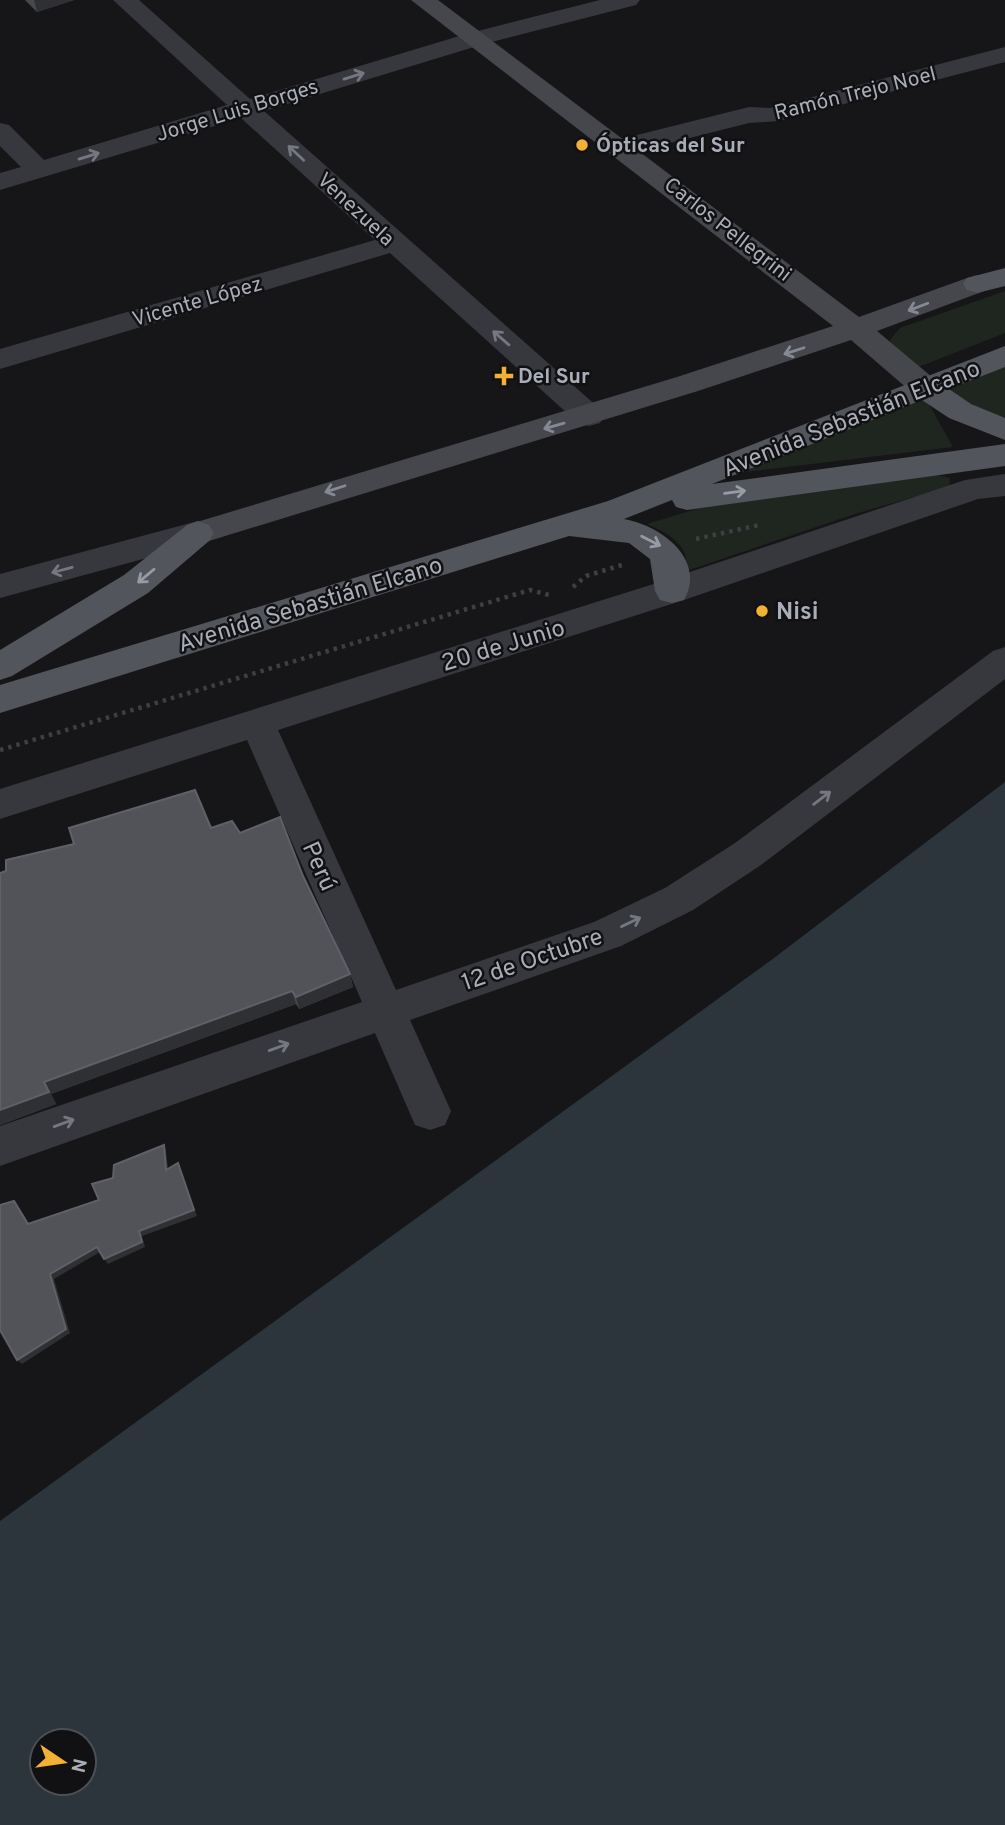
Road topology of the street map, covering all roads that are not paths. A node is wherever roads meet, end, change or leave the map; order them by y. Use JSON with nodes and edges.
{"nodes":[{"id":1,"x":125,"y":0,"type":"edge"},
{"id":2,"x":423,"y":0,"type":"edge"},
{"id":3,"x":628,"y":0,"type":"edge"},
{"id":4,"x":475,"y":40,"type":"junction"},
{"id":5,"x":1005,"y":54,"type":"edge"},
{"id":6,"x":247,"y":107,"type":"junction"},
{"id":7,"x":0,"y":131,"type":"edge"},
{"id":8,"x":622,"y":147,"type":"junction"},
{"id":9,"x":39,"y":171,"type":"junction"},
{"id":10,"x":0,"y":182,"type":"edge"},
{"id":11,"x":394,"y":243,"type":"junction"},
{"id":12,"x":1005,"y":269,"type":"edge"},
{"id":13,"x":1005,"y":277,"type":"edge"},
{"id":14,"x":977,"y":284,"type":"junction"},
{"id":15,"x":859,"y":330,"type":"junction"},
{"id":16,"x":1005,"y":356,"type":"edge"},
{"id":17,"x":0,"y":359,"type":"edge"},
{"id":18,"x":927,"y":389,"type":"junction"},
{"id":19,"x":589,"y":416,"type":"junction"},
{"id":20,"x":1005,"y":430,"type":"edge"},
{"id":21,"x":1005,"y":455,"type":"edge"},
{"id":22,"x":983,"y":478,"type":"edge"},
{"id":23,"x":620,"y":509,"type":"junction"},
{"id":24,"x":560,"y":527,"type":"junction"},
{"id":25,"x":198,"y":533,"type":"junction"},
{"id":26,"x":0,"y":586,"type":"edge"},
{"id":27,"x":672,"y":591,"type":"junction"},
{"id":28,"x":1005,"y":660,"type":"edge"},
{"id":29,"x":0,"y":667,"type":"edge"},
{"id":30,"x":0,"y":699,"type":"edge"},
{"id":31,"x":257,"y":722,"type":"junction"},
{"id":32,"x":0,"y":804,"type":"edge"},
{"id":33,"x":383,"y":1010,"type":"junction"},
{"id":34,"x":430,"y":1111,"type":"dead end"},
{"id":35,"x":0,"y":1146,"type":"edge"}],
"edges":[{"from":1,"to":6,"type":"street","name":"Venezuela"},
{"from":2,"to":4,"type":"street","name":"Carlos Pellegrini"},
{"from":3,"to":4,"type":"street","name":"Jorge Luis Borges"},
{"from":6,"to":4,"type":"street","name":"Jorge Luis Borges","one_way":true},
{"from":4,"to":8,"type":"street","name":"Carlos Pellegrini"},
{"from":5,"to":8,"type":"street","name":"Ramón Trejo Noel"},
{"from":9,"to":6,"type":"street","name":"Jorge Luis Borges","one_way":true},
{"from":11,"to":6,"type":"street","name":"Venezuela","one_way":true},
{"from":7,"to":9,"type":"street"},
{"from":8,"to":15,"type":"street","name":"Carlos Pellegrini"},
{"from":9,"to":10,"type":"street","name":"Jorge Luis Borges"},
{"from":11,"to":17,"type":"street","name":"Vicente López"},
{"from":19,"to":11,"type":"street","name":"Venezuela","one_way":true},
{"from":12,"to":14,"type":"street"},
{"from":13,"to":14,"type":"main road"},
{"from":14,"to":15,"type":"street","one_way":true},
{"from":15,"to":18,"type":"street","name":"Carlos Pellegrini"},
{"from":15,"to":19,"type":"street","one_way":true},
{"from":16,"to":18,"type":"main road","name":"Avenida Sebastián Elcano"},
{"from":18,"to":20,"type":"main road"},
{"from":18,"to":22,"type":"main road"},
{"from":18,"to":23,"type":"main road","name":"Avenida Sebastián Elcano"},
{"from":19,"to":25,"type":"street","one_way":true},
{"from":21,"to":22,"type":"main road","name":"Avenida Sebastián Elcano"},
{"from":23,"to":22,"type":"main road","name":"Avenida Sebastián Elcano","one_way":true},
{"from":22,"to":27,"type":"street","name":"20 de Junio"},
{"from":23,"to":24,"type":"main road","name":"Avenida Sebastián Elcano"},
{"from":24,"to":27,"type":"main road","one_way":true},
{"from":24,"to":30,"type":"main road","name":"Avenida Sebastián Elcano"},
{"from":25,"to":26,"type":"street","one_way":true},
{"from":25,"to":29,"type":"main road","one_way":true},
{"from":27,"to":31,"type":"street","name":"20 de Junio"},
{"from":33,"to":28,"type":"street","name":"12 de Octubre","one_way":true},
{"from":31,"to":32,"type":"street","name":"20 de Junio"},
{"from":31,"to":33,"type":"street","name":"Perú"},
{"from":33,"to":34,"type":"street","name":"Perú"},
{"from":35,"to":33,"type":"street","name":"12 de Octubre","one_way":true}]}
